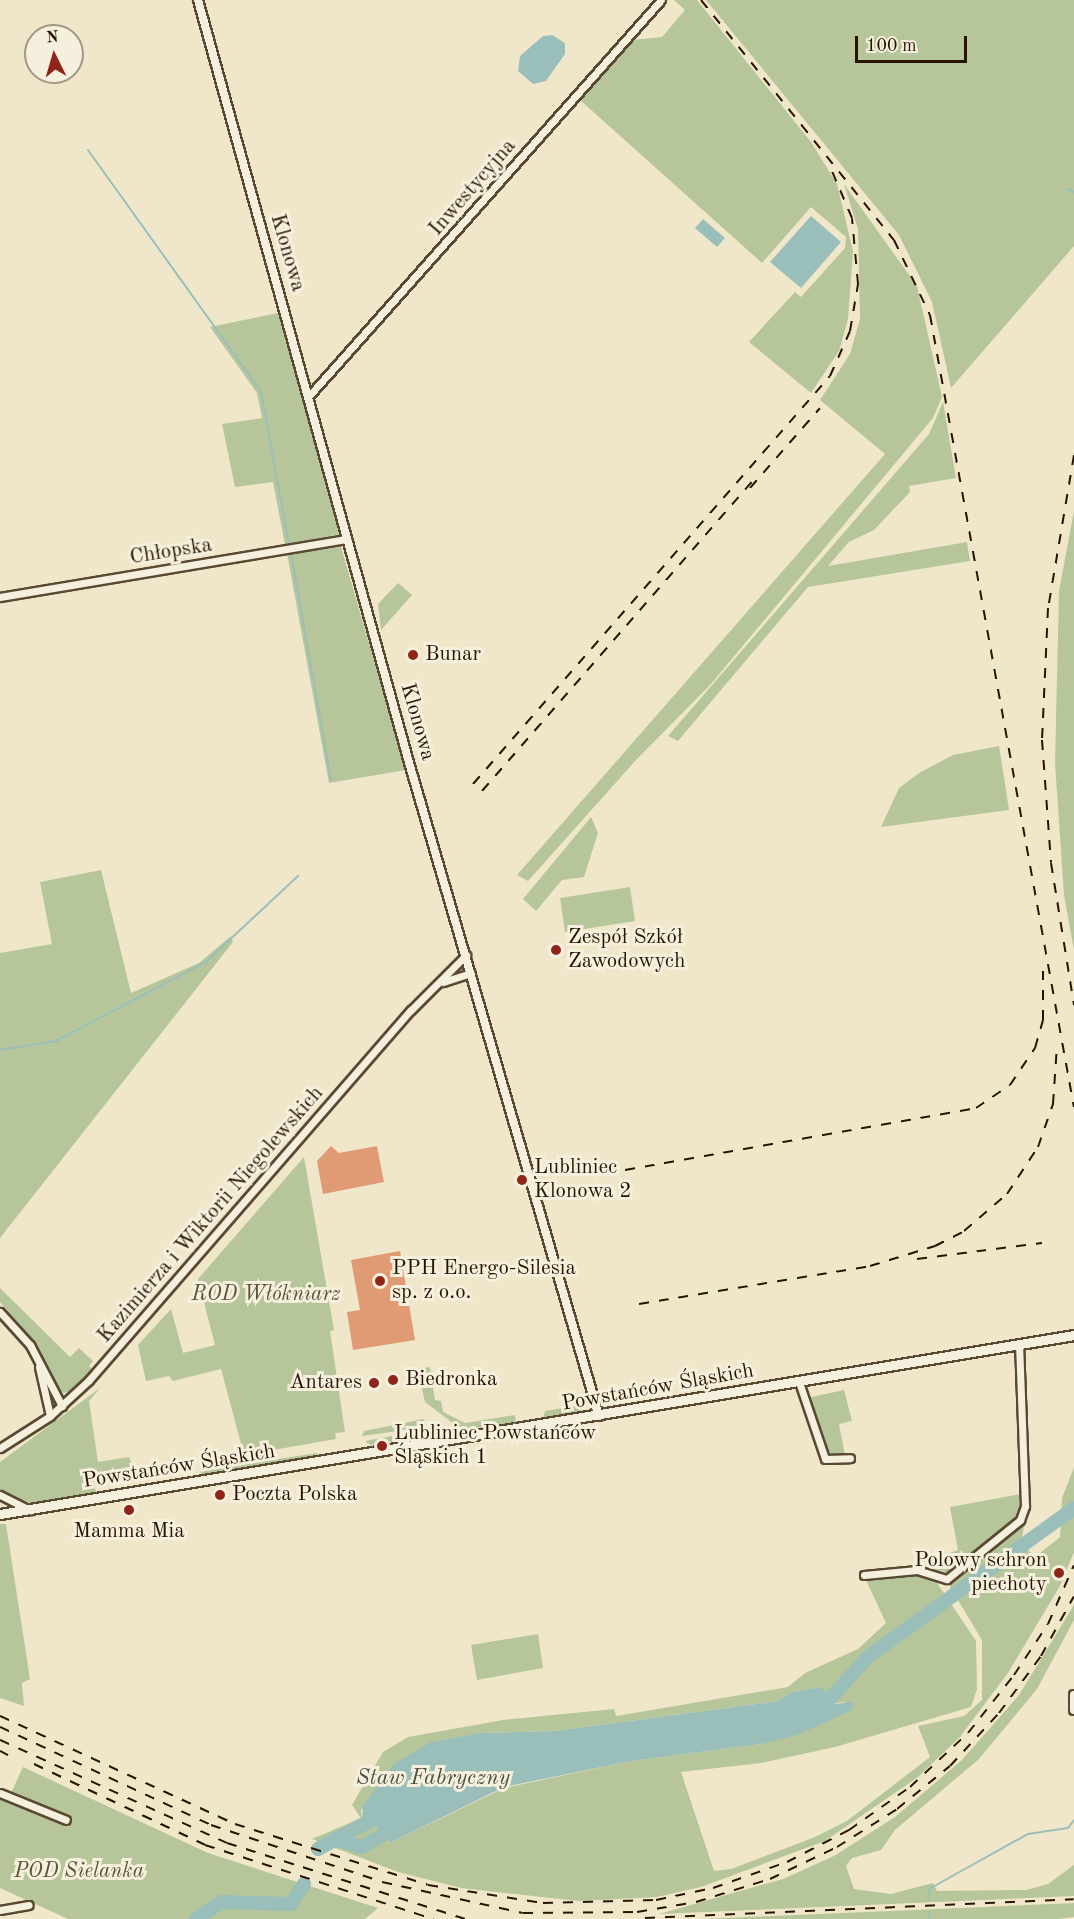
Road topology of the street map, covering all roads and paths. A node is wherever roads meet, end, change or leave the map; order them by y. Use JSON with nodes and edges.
{"nodes":[{"id":1,"x":198,"y":0,"type":"edge"},
{"id":2,"x":661,"y":0,"type":"edge"},
{"id":3,"x":308,"y":397,"type":"junction"},
{"id":4,"x":347,"y":539,"type":"junction"},
{"id":5,"x":0,"y":597,"type":"edge"},
{"id":6,"x":466,"y":955,"type":"junction"},
{"id":7,"x":471,"y":973,"type":"junction"},
{"id":8,"x":433,"y":988,"type":"junction"},
{"id":9,"x":0,"y":1312,"type":"edge"},
{"id":10,"x":1074,"y":1335,"type":"edge"},
{"id":11,"x":1019,"y":1344,"type":"junction"},
{"id":12,"x":38,"y":1361,"type":"junction"},
{"id":13,"x":799,"y":1382,"type":"junction"},
{"id":14,"x":62,"y":1406,"type":"junction"},
{"id":15,"x":50,"y":1416,"type":"junction"},
{"id":16,"x":599,"y":1416,"type":"junction"},
{"id":17,"x":0,"y":1448,"type":"edge"},
{"id":18,"x":850,"y":1458,"type":"dead end"},
{"id":19,"x":0,"y":1495,"type":"edge"},
{"id":20,"x":30,"y":1510,"type":"junction"},
{"id":21,"x":0,"y":1514,"type":"edge"},
{"id":22,"x":864,"y":1575,"type":"dead end"},
{"id":23,"x":1074,"y":1695,"type":"edge"},
{"id":24,"x":1074,"y":1710,"type":"edge"},
{"id":25,"x":0,"y":1794,"type":"edge"},
{"id":26,"x":66,"y":1820,"type":"dead end"},
{"id":27,"x":29,"y":1905,"type":"dead end"},
{"id":28,"x":0,"y":1910,"type":"edge"}],
"edges":[{"from":1,"to":3,"type":"street","name":"Klonowa"},
{"from":2,"to":3,"type":"street","name":"Inwestycyjna"},
{"from":3,"to":4,"type":"street","name":"Klonowa"},
{"from":4,"to":5,"type":"street","name":"Chłopska"},
{"from":4,"to":6,"type":"street","name":"Klonowa"},
{"from":6,"to":7,"type":"street","name":"Klonowa"},
{"from":6,"to":8,"type":"street","name":"Kazimierza i Wiktorii Niegolewskich"},
{"from":7,"to":8,"type":"street"},
{"from":7,"to":16,"type":"street","name":"Klonowa"},
{"from":8,"to":14,"type":"street","name":"Kazimierza i Wiktorii Niegolewskich"},
{"from":9,"to":12,"type":"street"},
{"from":10,"to":11,"type":"main road","name":"Powstańców Śląskich"},
{"from":11,"to":13,"type":"main road","name":"Powstańców Śląskich"},
{"from":11,"to":22,"type":"street"},
{"from":12,"to":14,"type":"street"},
{"from":12,"to":15,"type":"street"},
{"from":13,"to":16,"type":"main road","name":"Powstańców Śląskich"},
{"from":13,"to":18,"type":"street"},
{"from":14,"to":15,"type":"street","name":"Kazimierza i Wiktorii Niegolewskich"},
{"from":15,"to":17,"type":"street","name":"Kazimierza i Wiktorii Niegolewskich"},
{"from":16,"to":20,"type":"main road","name":"Powstańców Śląskich"},
{"from":19,"to":20,"type":"street"},
{"from":20,"to":21,"type":"main road","name":"Powstańców Śląskich"},
{"from":23,"to":24,"type":"street"},
{"from":25,"to":26,"type":"street"},
{"from":27,"to":28,"type":"street"}]}
